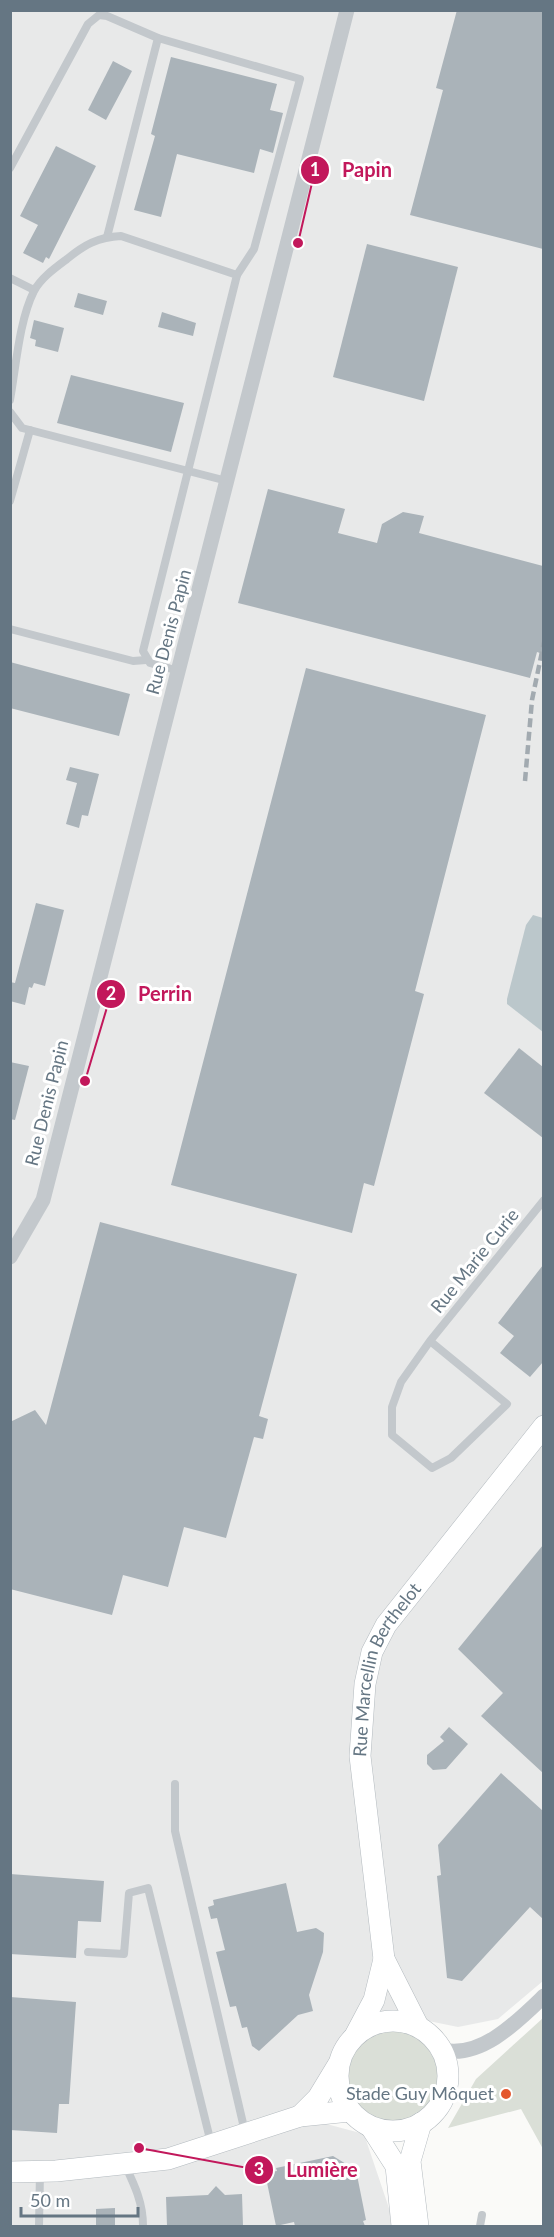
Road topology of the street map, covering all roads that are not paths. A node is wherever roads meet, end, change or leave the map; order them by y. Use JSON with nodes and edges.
{"nodes":[{"id":1,"x":347,"y":10,"type":"edge"},
{"id":2,"x":158,"y":38,"type":"junction"},
{"id":3,"x":10,"y":168,"type":"edge"},
{"id":4,"x":107,"y":237,"type":"junction"},
{"id":5,"x":237,"y":275,"type":"junction"},
{"id":6,"x":10,"y":278,"type":"edge"},
{"id":7,"x":34,"y":290,"type":"junction"},
{"id":8,"x":10,"y":400,"type":"edge"},
{"id":9,"x":10,"y":412,"type":"edge"},
{"id":10,"x":30,"y":430,"type":"junction"},
{"id":11,"x":186,"y":470,"type":"junction"},
{"id":12,"x":227,"y":481,"type":"junction"},
{"id":13,"x":10,"y":501,"type":"edge"},
{"id":14,"x":10,"y":629,"type":"edge"},
{"id":15,"x":146,"y":660,"type":"junction"},
{"id":16,"x":179,"y":671,"type":"junction"},
{"id":17,"x":543,"y":1200,"type":"edge"},
{"id":18,"x":10,"y":1257,"type":"edge"},
{"id":19,"x":430,"y":1341,"type":"junction"},
{"id":20,"x":543,"y":1426,"type":"edge"},
{"id":21,"x":175,"y":1784,"type":"dead end"},
{"id":22,"x":88,"y":1952,"type":"dead end"},
{"id":23,"x":384,"y":1959,"type":"junction"},
{"id":24,"x":543,"y":1996,"type":"edge"},
{"id":25,"x":417,"y":2026,"type":"junction"},
{"id":26,"x":356,"y":2034,"type":"junction"},
{"id":27,"x":442,"y":2050,"type":"junction"},
{"id":28,"x":338,"y":2064,"type":"junction"},
{"id":29,"x":350,"y":2111,"type":"junction"},
{"id":30,"x":300,"y":2116,"type":"junction"},
{"id":31,"x":421,"y":2123,"type":"junction"},
{"id":32,"x":371,"y":2127,"type":"junction"},
{"id":33,"x":245,"y":2134,"type":"junction"},
{"id":34,"x":212,"y":2144,"type":"junction"},
{"id":35,"x":125,"y":2163,"type":"junction"},
{"id":36,"x":40,"y":2170,"type":"junction"},
{"id":37,"x":10,"y":2172,"type":"edge"},
{"id":38,"x":482,"y":2215,"type":"dead end"},
{"id":39,"x":39,"y":2226,"type":"edge"},
{"id":40,"x":143,"y":2226,"type":"edge"},
{"id":41,"x":402,"y":2226,"type":"edge"},
{"id":42,"x":418,"y":2226,"type":"edge"},
{"id":43,"x":480,"y":2226,"type":"edge"}],
"edges":[{"from":1,"to":12,"type":"street","name":"Rue Denis Papin"},
{"from":2,"to":3,"type":"lane"},
{"from":2,"to":4,"type":"lane"},
{"from":2,"to":5,"type":"lane"},
{"from":4,"to":5,"type":"lane"},
{"from":4,"to":7,"type":"lane"},
{"from":5,"to":11,"type":"lane"},
{"from":6,"to":7,"type":"lane"},
{"from":7,"to":8,"type":"lane"},
{"from":9,"to":10,"type":"lane"},
{"from":10,"to":11,"type":"lane"},
{"from":10,"to":13,"type":"lane"},
{"from":11,"to":12,"type":"lane"},
{"from":11,"to":15,"type":"lane"},
{"from":12,"to":16,"type":"street","name":"Rue Denis Papin"},
{"from":14,"to":15,"type":"lane"},
{"from":15,"to":16,"type":"lane"},
{"from":16,"to":18,"type":"street","name":"Rue Denis Papin"},
{"from":17,"to":19,"type":"lane","name":"Rue Marie Curie"},
{"from":19,"to":19,"type":"lane","name":"Rue Marie Curie"},
{"from":20,"to":23,"type":"main road","name":"Rue Marcellin Berthelot"},
{"from":21,"to":33,"type":"lane"},
{"from":22,"to":34,"type":"lane"},
{"from":23,"to":25,"type":"main road","name":"Rue Marcellin Berthelot"},
{"from":23,"to":26,"type":"main road","name":"Rue Marcellin Berthelot"},
{"from":24,"to":27,"type":"street"},
{"from":25,"to":26,"type":"main road"},
{"from":25,"to":27,"type":"main road"},
{"from":26,"to":28,"type":"main road"},
{"from":27,"to":31,"type":"main road"},
{"from":28,"to":29,"type":"main road"},
{"from":28,"to":30,"type":"main road"},
{"from":29,"to":30,"type":"main road"},
{"from":29,"to":32,"type":"main road"},
{"from":30,"to":33,"type":"main road"},
{"from":31,"to":32,"type":"main road"},
{"from":31,"to":42,"type":"main road"},
{"from":32,"to":41,"type":"main road"},
{"from":33,"to":34,"type":"main road"},
{"from":34,"to":35,"type":"main road"},
{"from":35,"to":36,"type":"main road"},
{"from":35,"to":40,"type":"lane"},
{"from":36,"to":37,"type":"main road"},
{"from":36,"to":39,"type":"lane"},
{"from":38,"to":43,"type":"lane"}]}
